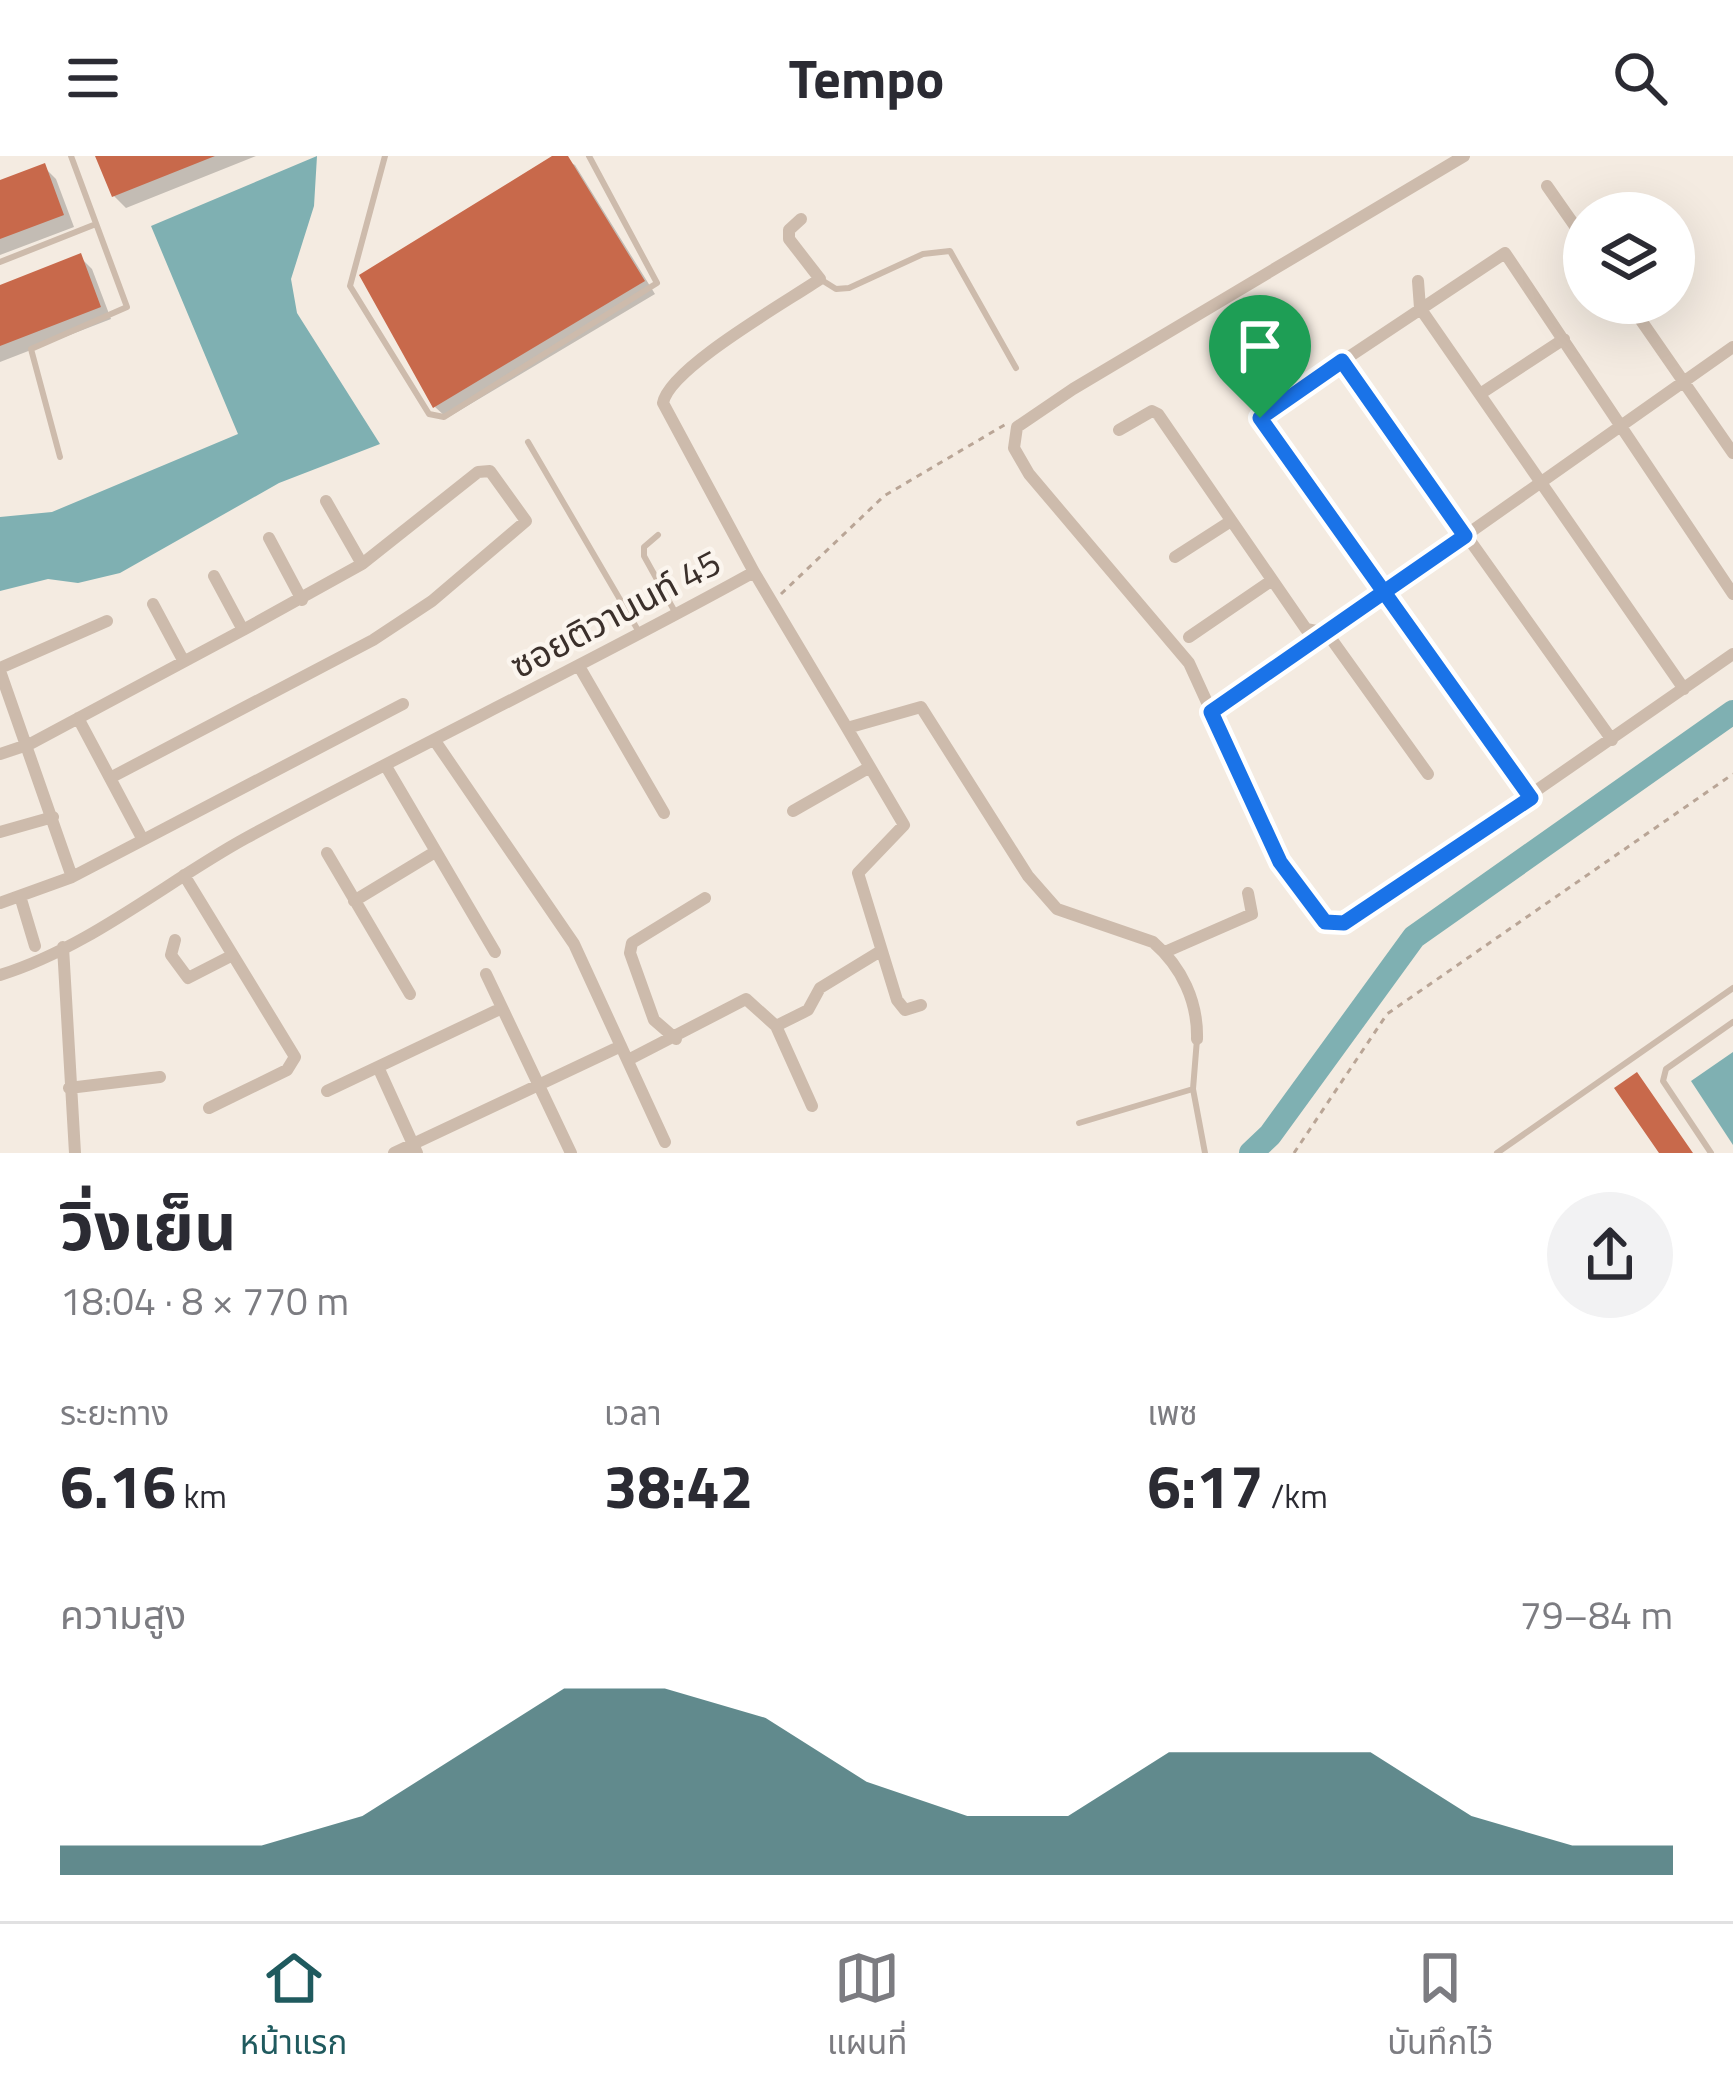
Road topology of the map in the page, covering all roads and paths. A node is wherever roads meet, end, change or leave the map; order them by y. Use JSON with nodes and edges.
{"nodes":[{"id":1,"x":71,"y":156,"type":"edge"},
{"id":2,"x":385,"y":156,"type":"edge"},
{"id":3,"x":589,"y":156,"type":"edge"},
{"id":4,"x":1464,"y":156,"type":"edge"},
{"id":5,"x":1547,"y":186,"type":"dead end"},
{"id":6,"x":1563,"y":209,"type":"edge"},
{"id":7,"x":800,"y":219,"type":"dead end"},
{"id":8,"x":96,"y":224,"type":"junction"},
{"id":9,"x":0,"y":262,"type":"edge"},
{"id":10,"x":820,"y":278,"type":"junction"},
{"id":11,"x":1418,"y":281,"type":"dead end"},
{"id":12,"x":1420,"y":308,"type":"junction"},
{"id":13,"x":1644,"y":324,"type":"edge"},
{"id":14,"x":1564,"y":339,"type":"junction"},
{"id":15,"x":1733,"y":347,"type":"edge"},
{"id":16,"x":1342,"y":361,"type":"junction"},
{"id":17,"x":1016,"y":368,"type":"dead end"},
{"id":18,"x":1684,"y":382,"type":"junction"},
{"id":19,"x":1480,"y":394,"type":"junction"},
{"id":20,"x":1011,"y":421,"type":"dead end"},
{"id":21,"x":1621,"y":426,"type":"junction"},
{"id":22,"x":1119,"y":430,"type":"dead end"},
{"id":23,"x":528,"y":442,"type":"dead end"},
{"id":24,"x":1733,"y":452,"type":"edge"},
{"id":25,"x":60,"y":457,"type":"dead end"},
{"id":26,"x":1540,"y":482,"type":"junction"},
{"id":27,"x":326,"y":501,"type":"dead end"},
{"id":28,"x":1231,"y":521,"type":"junction"},
{"id":29,"x":658,"y":535,"type":"dead end"},
{"id":30,"x":1465,"y":536,"type":"junction"},
{"id":31,"x":269,"y":538,"type":"dead end"},
{"id":32,"x":1175,"y":557,"type":"dead end"},
{"id":33,"x":362,"y":564,"type":"junction"},
{"id":34,"x":754,"y":572,"type":"junction"},
{"id":35,"x":214,"y":576,"type":"dead end"},
{"id":36,"x":1271,"y":581,"type":"junction"},
{"id":37,"x":1384,"y":592,"type":"junction"},
{"id":38,"x":1733,"y":594,"type":"edge"},
{"id":39,"x":302,"y":600,"type":"junction"},
{"id":40,"x":770,"y":601,"type":"junction"},
{"id":41,"x":153,"y":604,"type":"dead end"},
{"id":42,"x":676,"y":615,"type":"junction"},
{"id":43,"x":106,"y":621,"type":"dead end"},
{"id":44,"x":243,"y":630,"type":"junction"},
{"id":45,"x":1324,"y":632,"type":"junction"},
{"id":46,"x":640,"y":634,"type":"junction"},
{"id":47,"x":1190,"y":637,"type":"dead end"},
{"id":48,"x":1733,"y":654,"type":"edge"},
{"id":49,"x":183,"y":660,"type":"junction"},
{"id":50,"x":580,"y":668,"type":"junction"},
{"id":51,"x":0,"y":670,"type":"edge"},
{"id":52,"x":1684,"y":689,"type":"junction"},
{"id":53,"x":403,"y":704,"type":"dead end"},
{"id":54,"x":1211,"y":712,"type":"junction"},
{"id":55,"x":78,"y":718,"type":"junction"},
{"id":56,"x":847,"y":728,"type":"junction"},
{"id":57,"x":1612,"y":740,"type":"junction"},
{"id":58,"x":435,"y":741,"type":"junction"},
{"id":59,"x":29,"y":744,"type":"junction"},
{"id":60,"x":0,"y":754,"type":"edge"},
{"id":61,"x":870,"y":767,"type":"junction"},
{"id":62,"x":387,"y":768,"type":"junction"},
{"id":63,"x":1428,"y":774,"type":"dead end"},
{"id":64,"x":1733,"y":774,"type":"edge"},
{"id":65,"x":110,"y":778,"type":"junction"},
{"id":66,"x":1531,"y":798,"type":"junction"},
{"id":67,"x":793,"y":811,"type":"dead end"},
{"id":68,"x":664,"y":813,"type":"dead end"},
{"id":69,"x":53,"y":817,"type":"junction"},
{"id":70,"x":0,"y":832,"type":"edge"},
{"id":71,"x":143,"y":840,"type":"junction"},
{"id":72,"x":435,"y":852,"type":"junction"},
{"id":73,"x":327,"y":854,"type":"dead end"},
{"id":74,"x":184,"y":875,"type":"junction"},
{"id":75,"x":72,"y":877,"type":"junction"},
{"id":76,"x":1248,"y":893,"type":"dead end"},
{"id":77,"x":20,"y":896,"type":"junction"},
{"id":78,"x":705,"y":898,"type":"dead end"},
{"id":79,"x":355,"y":901,"type":"junction"},
{"id":80,"x":0,"y":904,"type":"edge"},
{"id":81,"x":175,"y":940,"type":"dead end"},
{"id":82,"x":35,"y":946,"type":"dead end"},
{"id":83,"x":63,"y":947,"type":"junction"},
{"id":84,"x":495,"y":952,"type":"dead end"},
{"id":85,"x":879,"y":952,"type":"junction"},
{"id":86,"x":1165,"y":952,"type":"junction"},
{"id":87,"x":229,"y":957,"type":"junction"},
{"id":88,"x":486,"y":974,"type":"dead end"},
{"id":89,"x":0,"y":975,"type":"edge"},
{"id":90,"x":1733,"y":988,"type":"edge"},
{"id":91,"x":410,"y":994,"type":"dead end"},
{"id":92,"x":921,"y":1005,"type":"dead end"},
{"id":93,"x":502,"y":1008,"type":"junction"},
{"id":94,"x":1733,"y":1022,"type":"edge"},
{"id":95,"x":776,"y":1027,"type":"junction"},
{"id":96,"x":676,"y":1039,"type":"junction"},
{"id":97,"x":1197,"y":1039,"type":"joint"},
{"id":98,"x":624,"y":1053,"type":"junction"},
{"id":99,"x":378,"y":1067,"type":"junction"},
{"id":100,"x":160,"y":1077,"type":"dead end"},
{"id":101,"x":539,"y":1085,"type":"junction"},
{"id":102,"x":69,"y":1088,"type":"junction"},
{"id":103,"x":1193,"y":1089,"type":"junction"},
{"id":104,"x":327,"y":1090,"type":"dead end"},
{"id":105,"x":812,"y":1106,"type":"dead end"},
{"id":106,"x":209,"y":1108,"type":"dead end"},
{"id":107,"x":1078,"y":1123,"type":"dead end"},
{"id":108,"x":665,"y":1142,"type":"dead end"},
{"id":109,"x":414,"y":1149,"type":"edge"},
{"id":110,"x":75,"y":1153,"type":"edge"},
{"id":111,"x":394,"y":1153,"type":"edge"},
{"id":112,"x":572,"y":1153,"type":"edge"},
{"id":113,"x":1205,"y":1153,"type":"edge"},
{"id":114,"x":1294,"y":1153,"type":"edge"},
{"id":115,"x":1497,"y":1153,"type":"edge"},
{"id":116,"x":1711,"y":1153,"type":"edge"}],
"edges":[{"from":1,"to":8,"type":"lane"},
{"from":2,"to":3,"type":"lane"},
{"from":4,"to":54,"type":"street"},
{"from":5,"to":6,"type":"street"},
{"from":7,"to":10,"type":"street"},
{"from":8,"to":9,"type":"lane"},
{"from":8,"to":25,"type":"lane"},
{"from":10,"to":17,"type":"lane"},
{"from":10,"to":34,"type":"street"},
{"from":11,"to":12,"type":"street"},
{"from":12,"to":14,"type":"street"},
{"from":12,"to":16,"type":"street"},
{"from":12,"to":19,"type":"street"},
{"from":13,"to":18,"type":"street"},
{"from":14,"to":19,"type":"street"},
{"from":14,"to":21,"type":"street"},
{"from":15,"to":18,"type":"street"},
{"from":16,"to":30,"type":"street"},
{"from":16,"to":37,"type":"street"},
{"from":18,"to":21,"type":"street"},
{"from":18,"to":24,"type":"street"},
{"from":19,"to":26,"type":"street"},
{"from":20,"to":40,"type":"path"},
{"from":21,"to":26,"type":"street"},
{"from":21,"to":38,"type":"street"},
{"from":22,"to":28,"type":"street"},
{"from":23,"to":46,"type":"lane"},
{"from":26,"to":30,"type":"street"},
{"from":26,"to":52,"type":"street"},
{"from":27,"to":33,"type":"street"},
{"from":28,"to":32,"type":"street"},
{"from":28,"to":36,"type":"street"},
{"from":29,"to":42,"type":"lane"},
{"from":30,"to":37,"type":"street"},
{"from":30,"to":57,"type":"street"},
{"from":31,"to":39,"type":"street"},
{"from":33,"to":39,"type":"street"},
{"from":33,"to":65,"type":"street"},
{"from":34,"to":40,"type":"street","name":"ซอยติวานนท์ 45"},
{"from":34,"to":42,"type":"street","name":"ซอยติวานนท์ 45"},
{"from":35,"to":44,"type":"street"},
{"from":36,"to":45,"type":"street"},
{"from":36,"to":47,"type":"street"},
{"from":37,"to":45,"type":"street"},
{"from":37,"to":66,"type":"street"},
{"from":39,"to":44,"type":"street"},
{"from":40,"to":56,"type":"street","name":"ซอยติวานนท์ 45"},
{"from":41,"to":49,"type":"street"},
{"from":42,"to":46,"type":"street","name":"ซอยติวานนท์ 45"},
{"from":43,"to":51,"type":"street"},
{"from":44,"to":49,"type":"street"},
{"from":45,"to":54,"type":"street"},
{"from":45,"to":63,"type":"street"},
{"from":46,"to":50,"type":"street","name":"ซอยติวานนท์ 45"},
{"from":48,"to":52,"type":"street"},
{"from":49,"to":55,"type":"street"},
{"from":50,"to":58,"type":"street","name":"ซอยติวานนท์ 45"},
{"from":50,"to":68,"type":"street"},
{"from":51,"to":59,"type":"street"},
{"from":52,"to":57,"type":"street"},
{"from":53,"to":71,"type":"street"},
{"from":54,"to":66,"type":"street"},
{"from":55,"to":59,"type":"street"},
{"from":55,"to":65,"type":"street"},
{"from":56,"to":61,"type":"street","name":"ซอยติวานนท์ 45"},
{"from":56,"to":86,"type":"street"},
{"from":57,"to":66,"type":"street"},
{"from":58,"to":62,"type":"street","name":"ซอยติวานนท์ 45"},
{"from":58,"to":98,"type":"street"},
{"from":59,"to":60,"type":"street"},
{"from":59,"to":69,"type":"street"},
{"from":61,"to":67,"type":"street"},
{"from":61,"to":85,"type":"street","name":"ซอยติวานนท์ 45"},
{"from":62,"to":72,"type":"street"},
{"from":62,"to":74,"type":"street","name":"ซอยติวานนท์ 45"},
{"from":64,"to":114,"type":"path"},
{"from":65,"to":71,"type":"street"},
{"from":69,"to":70,"type":"street"},
{"from":69,"to":75,"type":"street"},
{"from":71,"to":75,"type":"street"},
{"from":72,"to":79,"type":"street"},
{"from":72,"to":84,"type":"street"},
{"from":73,"to":79,"type":"street"},
{"from":74,"to":83,"type":"street","name":"ซอยติวานนท์ 45"},
{"from":74,"to":87,"type":"street"},
{"from":75,"to":77,"type":"street"},
{"from":76,"to":86,"type":"street"},
{"from":77,"to":80,"type":"street"},
{"from":77,"to":82,"type":"street"},
{"from":78,"to":96,"type":"street"},
{"from":79,"to":91,"type":"street"},
{"from":81,"to":87,"type":"street"},
{"from":83,"to":89,"type":"street","name":"ซอยติวานนท์ 45"},
{"from":83,"to":102,"type":"street"},
{"from":85,"to":92,"type":"street"},
{"from":85,"to":95,"type":"street"},
{"from":86,"to":97,"type":"street"},
{"from":87,"to":106,"type":"street"},
{"from":88,"to":93,"type":"street"},
{"from":90,"to":115,"type":"lane"},
{"from":93,"to":99,"type":"street"},
{"from":93,"to":101,"type":"street"},
{"from":94,"to":116,"type":"lane"},
{"from":95,"to":96,"type":"street"},
{"from":95,"to":105,"type":"street"},
{"from":96,"to":98,"type":"street"},
{"from":97,"to":103,"type":"lane"},
{"from":98,"to":101,"type":"street"},
{"from":98,"to":108,"type":"street"},
{"from":99,"to":104,"type":"street"},
{"from":99,"to":109,"type":"street"},
{"from":100,"to":102,"type":"street"},
{"from":101,"to":109,"type":"street"},
{"from":101,"to":112,"type":"street"},
{"from":102,"to":110,"type":"street"},
{"from":103,"to":107,"type":"lane"},
{"from":103,"to":113,"type":"lane"},
{"from":109,"to":111,"type":"street"}]}
